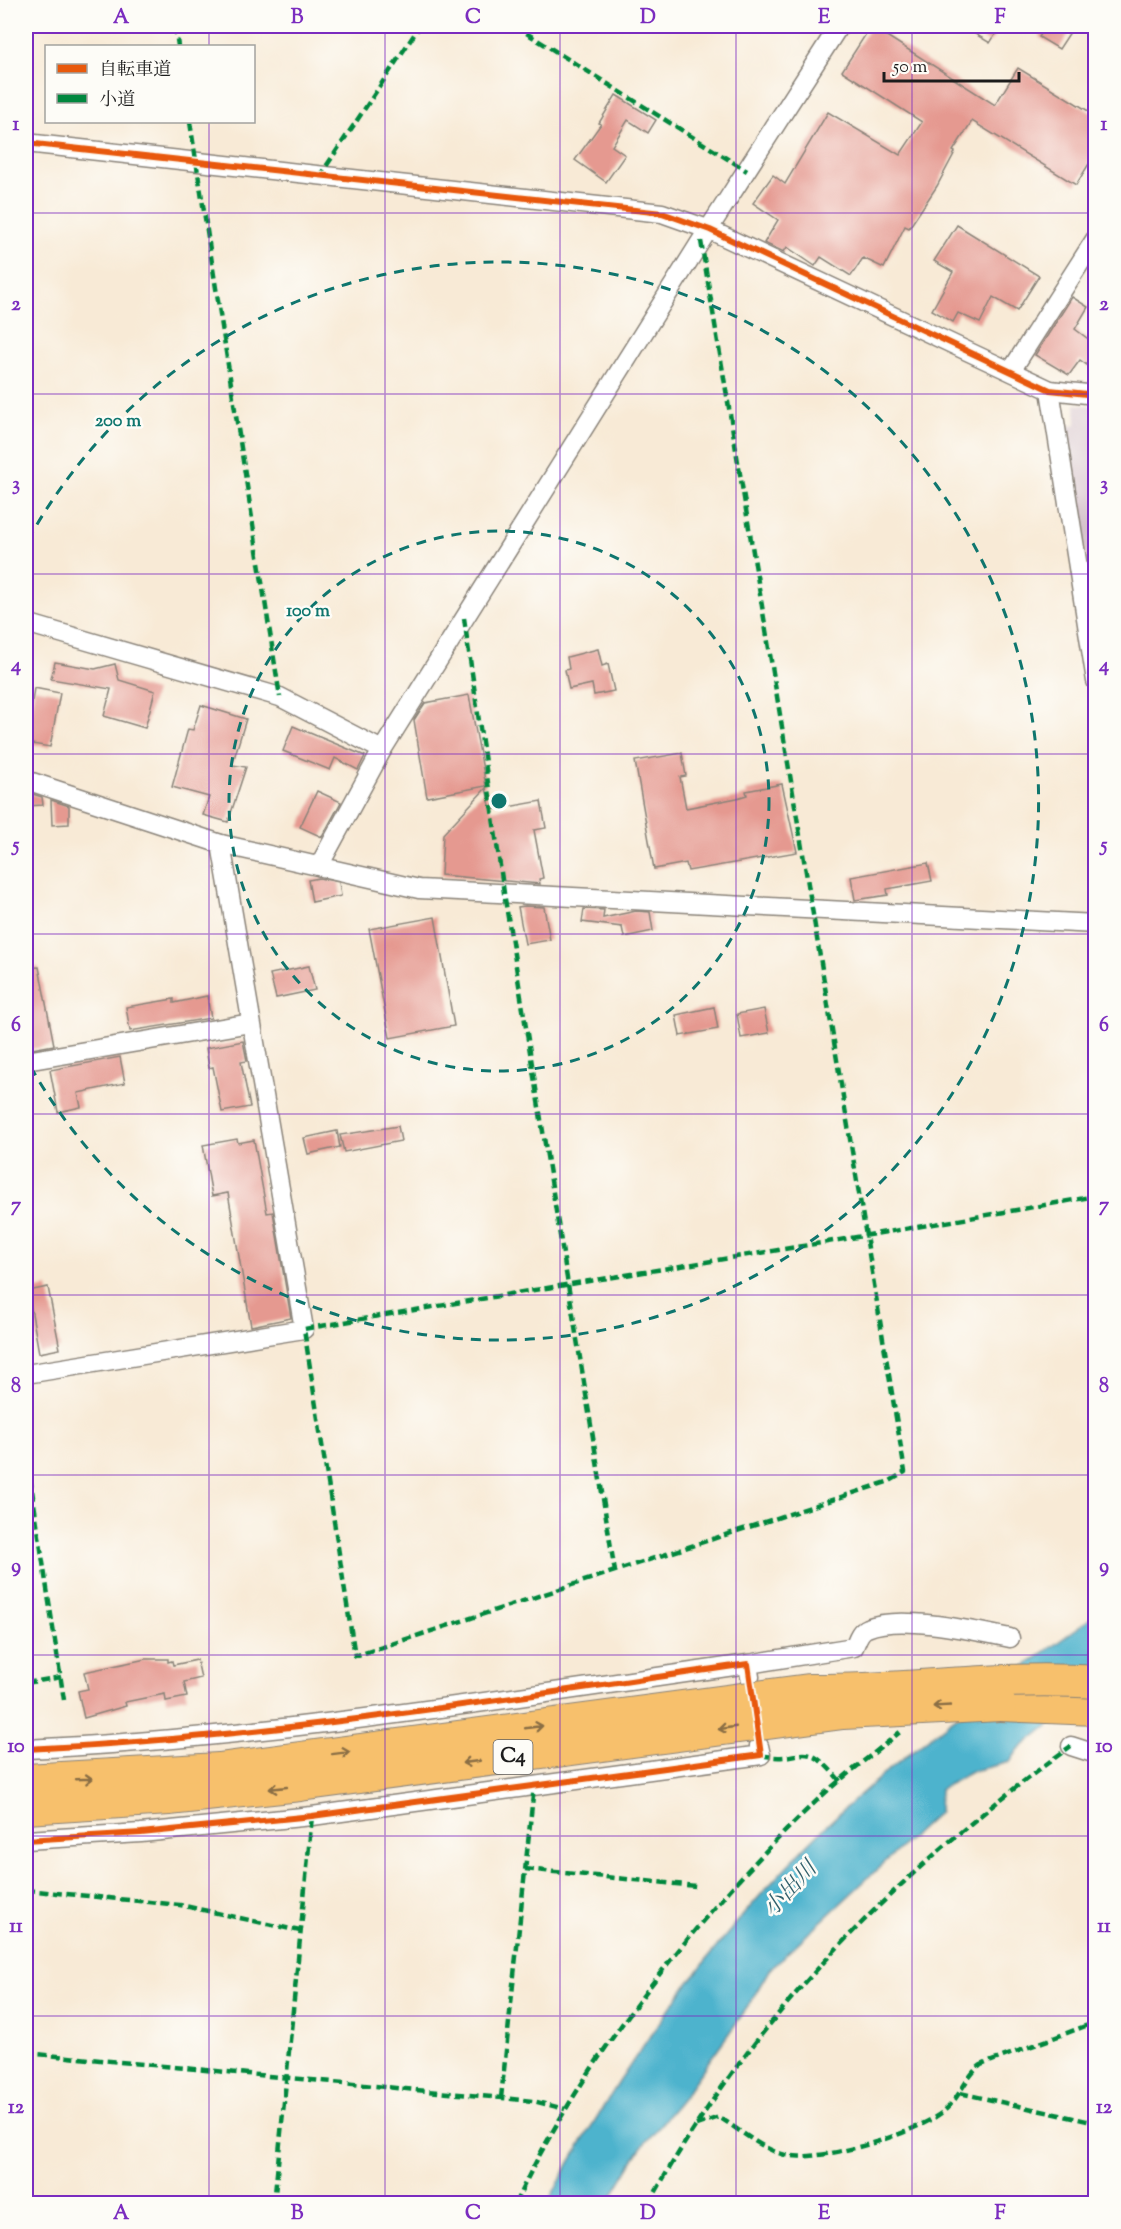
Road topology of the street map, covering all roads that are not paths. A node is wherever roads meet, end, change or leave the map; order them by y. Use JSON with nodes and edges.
{"nodes":[{"id":1,"x":839,"y":26,"type":"edge"},
{"id":2,"x":26,"y":143,"type":"edge"},
{"id":3,"x":710,"y":230,"type":"junction"},
{"id":4,"x":1095,"y":238,"type":"edge"},
{"id":5,"x":1011,"y":371,"type":"junction"},
{"id":6,"x":1050,"y":390,"type":"junction"},
{"id":7,"x":1095,"y":395,"type":"edge"},
{"id":8,"x":26,"y":623,"type":"edge"},
{"id":9,"x":1095,"y":681,"type":"edge"},
{"id":10,"x":382,"y":750,"type":"junction"},
{"id":11,"x":26,"y":780,"type":"edge"},
{"id":12,"x":221,"y":843,"type":"junction"},
{"id":13,"x":319,"y":866,"type":"junction"},
{"id":14,"x":1095,"y":924,"type":"edge"},
{"id":15,"x":251,"y":1023,"type":"junction"},
{"id":16,"x":26,"y":1061,"type":"edge"},
{"id":17,"x":26,"y":1374,"type":"edge"},
{"id":18,"x":1010,"y":1638,"type":"dead end"},
{"id":19,"x":1095,"y":1667,"type":"edge"},
{"id":20,"x":1095,"y":1682,"type":"edge"},
{"id":21,"x":809,"y":1690,"type":"junction"},
{"id":22,"x":1095,"y":1711,"type":"edge"},
{"id":23,"x":759,"y":1746,"type":"dead end"},
{"id":24,"x":1071,"y":1746,"type":"dead end"},
{"id":25,"x":26,"y":1749,"type":"edge"},
{"id":26,"x":1095,"y":1754,"type":"edge"},
{"id":27,"x":26,"y":1780,"type":"edge"},
{"id":28,"x":26,"y":1808,"type":"edge"},
{"id":29,"x":26,"y":1840,"type":"edge"}],
"edges":[{"from":1,"to":3,"type":"street"},
{"from":2,"to":3,"type":"street"},
{"from":3,"to":5,"type":"street"},
{"from":3,"to":10,"type":"street"},
{"from":4,"to":5,"type":"street"},
{"from":5,"to":6,"type":"street"},
{"from":6,"to":7,"type":"street"},
{"from":6,"to":9,"type":"street"},
{"from":8,"to":10,"type":"street"},
{"from":10,"to":13,"type":"street"},
{"from":11,"to":12,"type":"street"},
{"from":12,"to":13,"type":"street"},
{"from":12,"to":15,"type":"street"},
{"from":13,"to":14,"type":"street"},
{"from":15,"to":16,"type":"street"},
{"from":15,"to":17,"type":"street"},
{"from":18,"to":25,"type":"street"},
{"from":19,"to":21,"type":"highway","number":"C4","bridge":true},
{"from":20,"to":21,"type":"highway","number":"C4","bridge":true},
{"from":27,"to":21,"type":"highway","number":"C4","one_way":true,"bridge":true},
{"from":22,"to":28,"type":"highway","number":"C4","one_way":true,"bridge":true},
{"from":23,"to":29,"type":"street"},
{"from":24,"to":26,"type":"street"}]}
